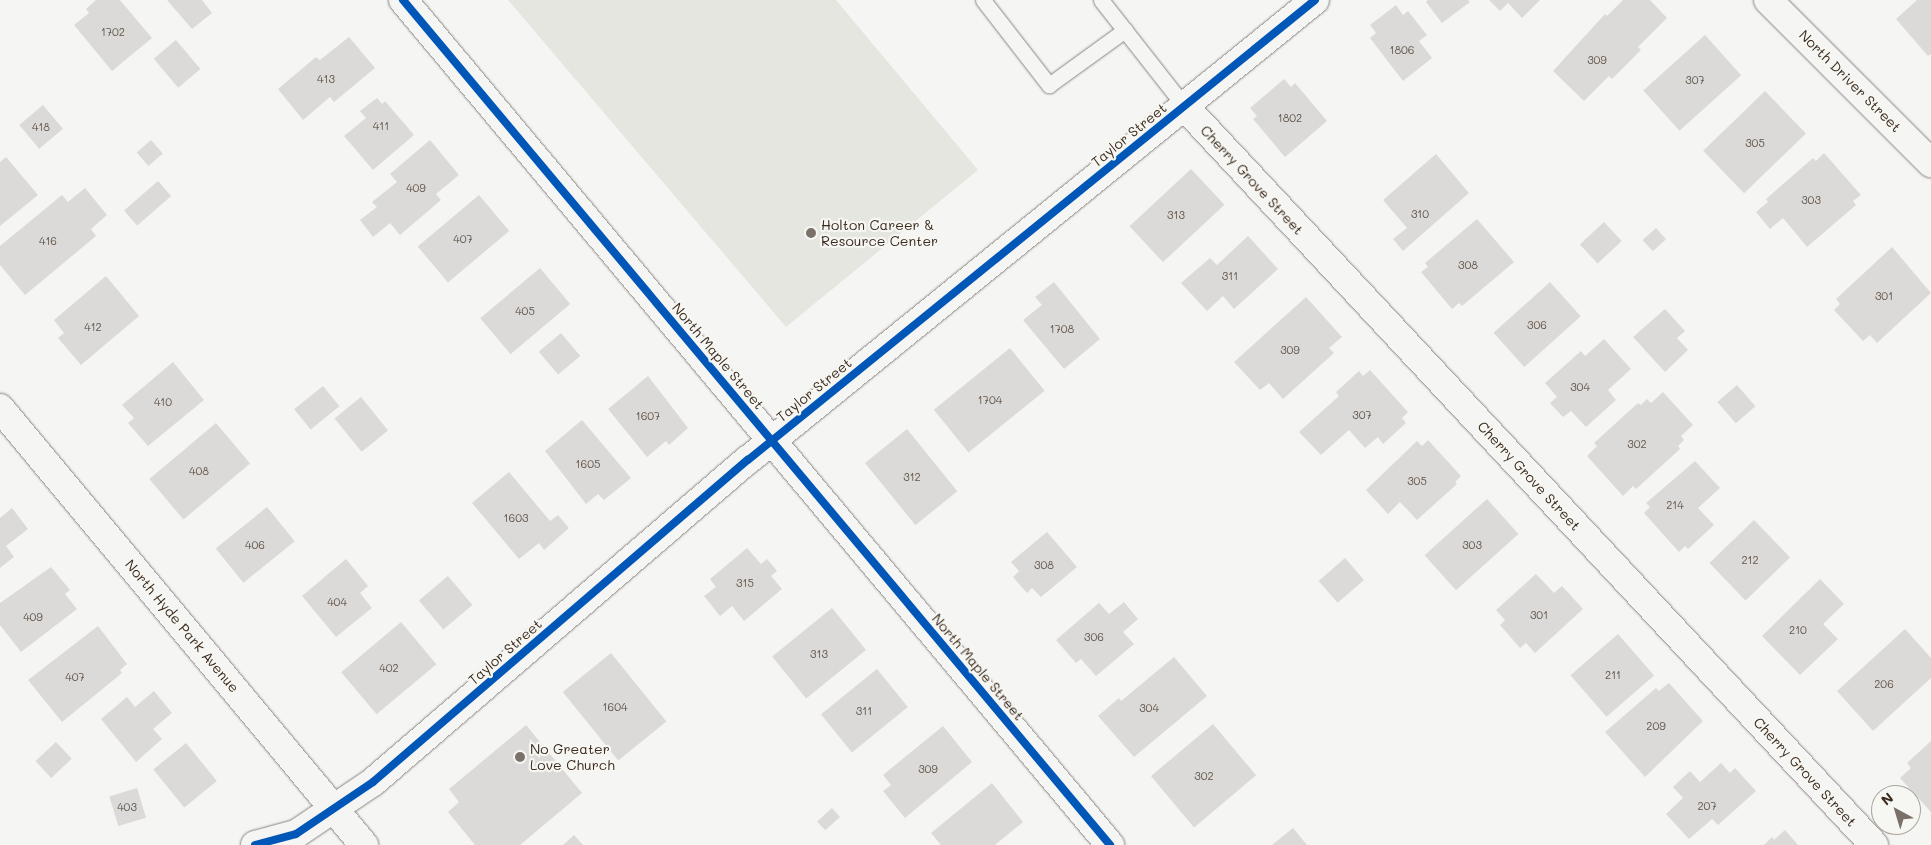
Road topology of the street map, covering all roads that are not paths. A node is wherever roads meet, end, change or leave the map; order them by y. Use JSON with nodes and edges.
{"nodes":[{"id":1,"x":403,"y":0,"type":"edge"},
{"id":2,"x":983,"y":0,"type":"edge"},
{"id":3,"x":1102,"y":0,"type":"edge"},
{"id":4,"x":1315,"y":0,"type":"edge"},
{"id":5,"x":1768,"y":0,"type":"edge"},
{"id":6,"x":1125,"y":30,"type":"junction"},
{"id":7,"x":1184,"y":106,"type":"junction"},
{"id":8,"x":1931,"y":163,"type":"edge"},
{"id":9,"x":0,"y":408,"type":"edge"},
{"id":10,"x":772,"y":440,"type":"junction"},
{"id":11,"x":335,"y":810,"type":"junction"},
{"id":12,"x":256,"y":845,"type":"edge"},
{"id":13,"x":364,"y":845,"type":"edge"},
{"id":14,"x":1110,"y":845,"type":"edge"},
{"id":15,"x":1874,"y":845,"type":"edge"}],
"edges":[{"from":1,"to":10,"type":"street","name":"North Maple Street"},
{"from":2,"to":6,"type":"lane"},
{"from":3,"to":6,"type":"lane"},
{"from":4,"to":7,"type":"street","name":"Taylor Street"},
{"from":5,"to":8,"type":"street","name":"North Driver Street"},
{"from":6,"to":7,"type":"lane"},
{"from":7,"to":10,"type":"street","name":"Taylor Street"},
{"from":7,"to":15,"type":"street","name":"Cherry Grove Street"},
{"from":9,"to":11,"type":"street","name":"North Hyde Park Avenue"},
{"from":10,"to":11,"type":"street","name":"Taylor Street"},
{"from":10,"to":14,"type":"street","name":"North Maple Street"},
{"from":11,"to":12,"type":"street","name":"Taylor Street"},
{"from":11,"to":13,"type":"street","name":"North Hyde Park Avenue"}]}
